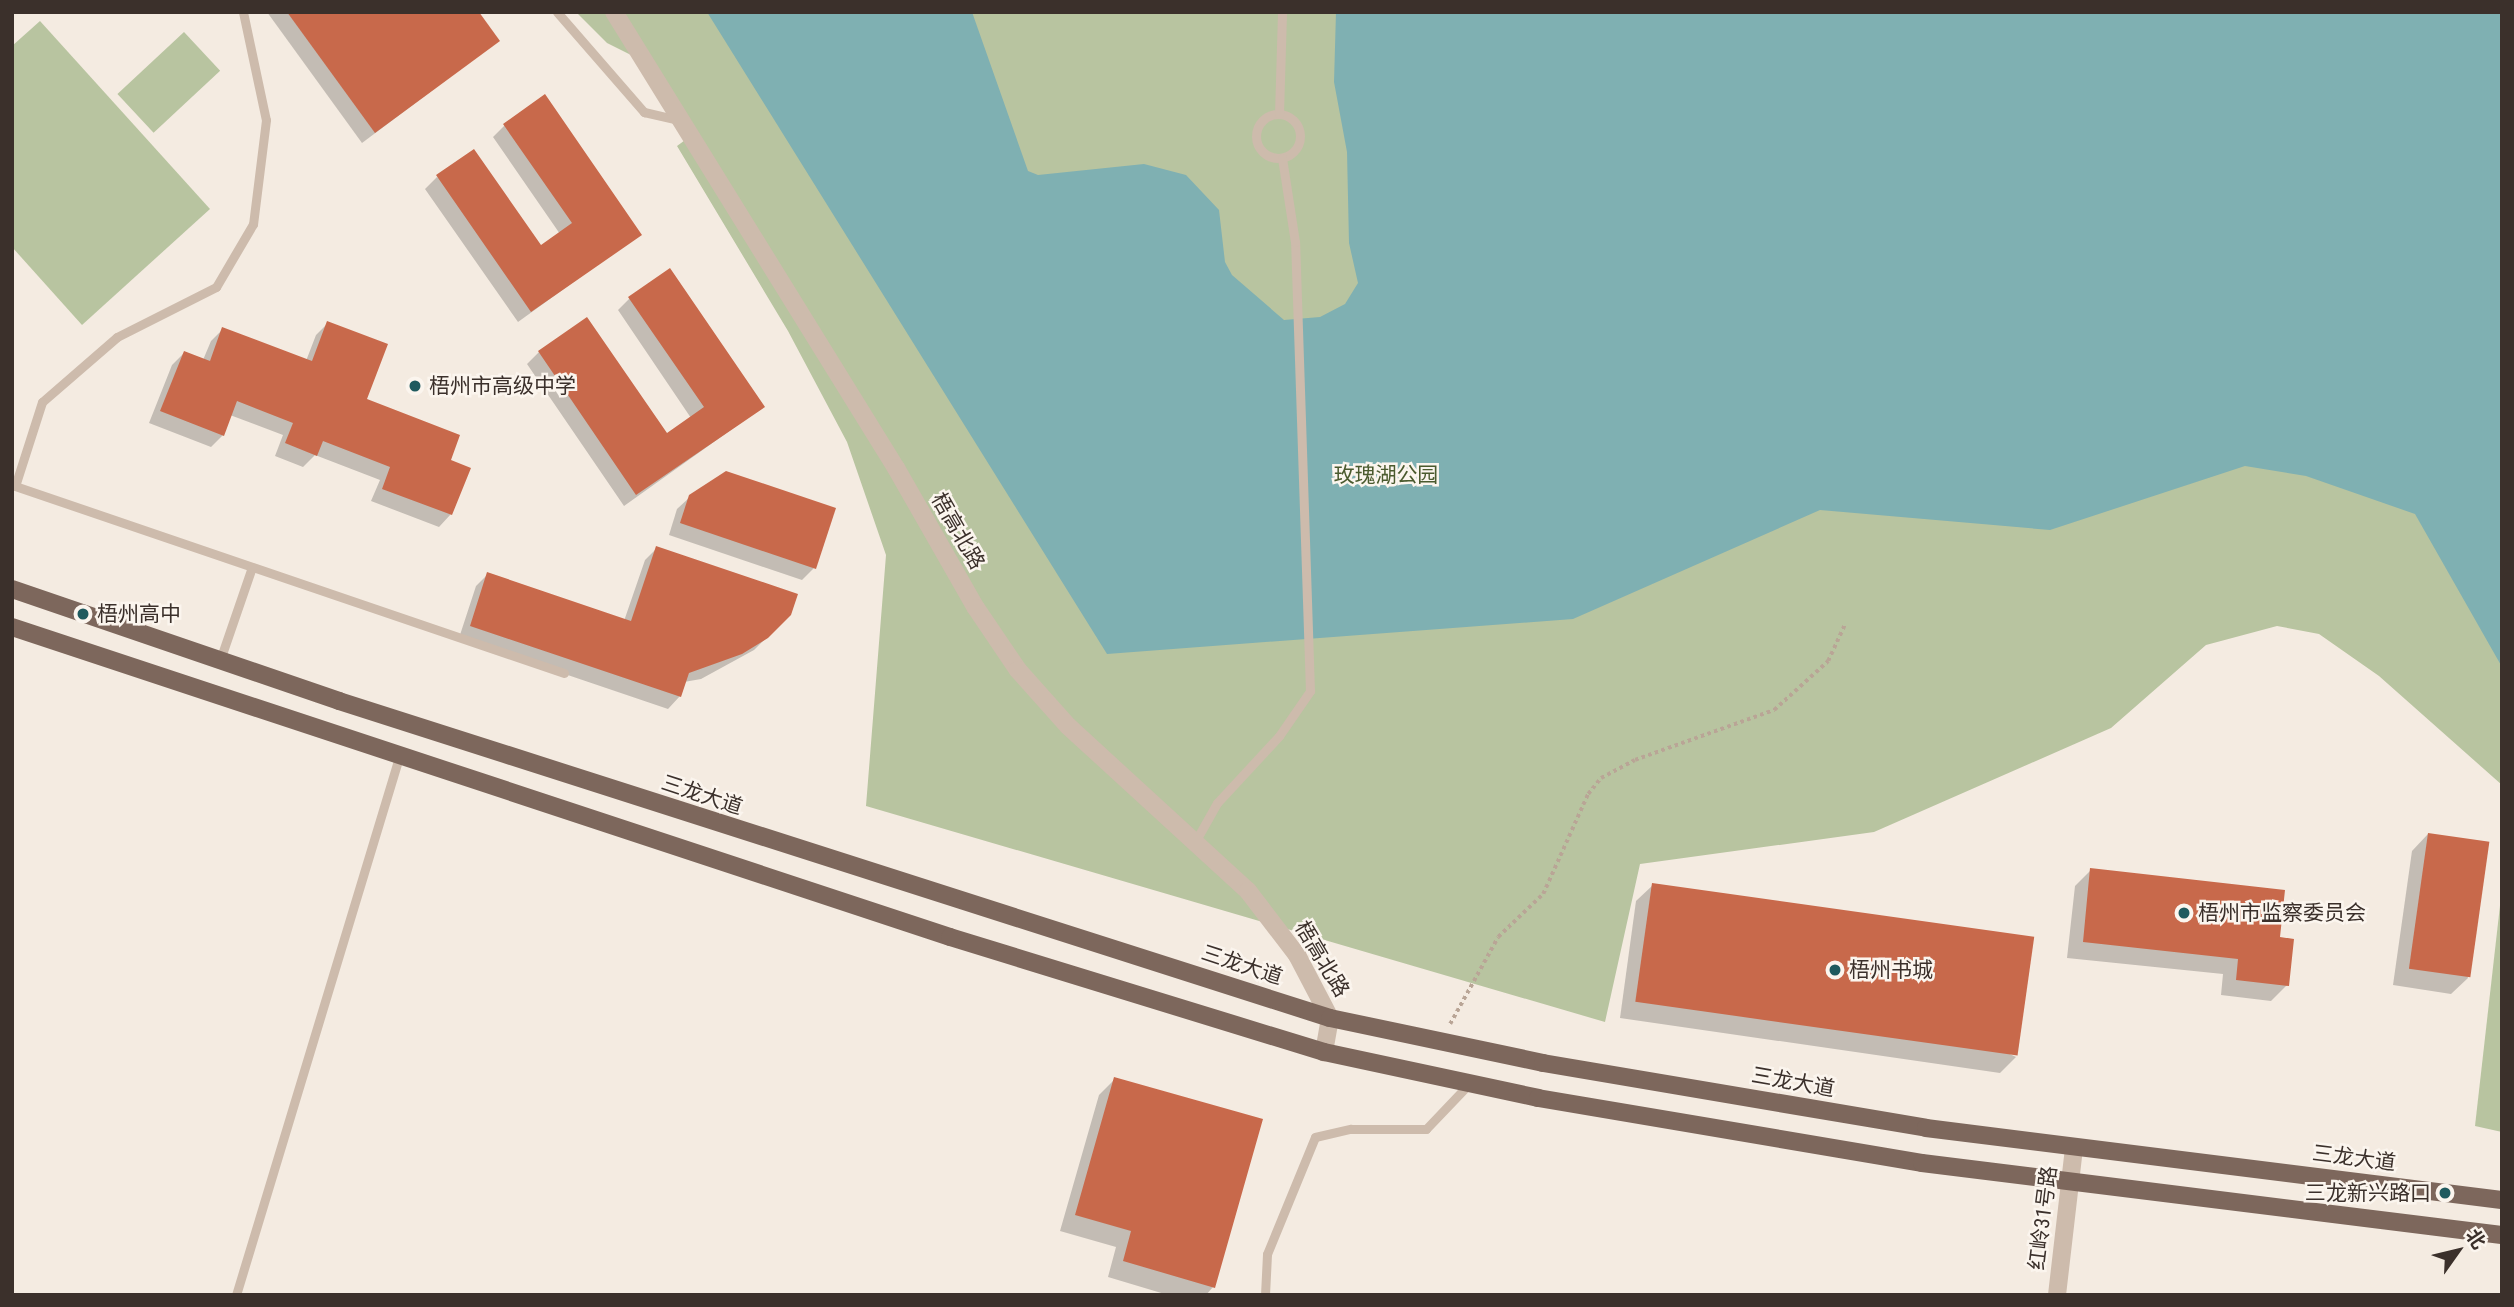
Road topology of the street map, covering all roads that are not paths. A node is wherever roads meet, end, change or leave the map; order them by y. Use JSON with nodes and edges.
{"nodes":[{"id":1,"x":243,"y":12,"type":"edge"},
{"id":2,"x":557,"y":12,"type":"edge"},
{"id":3,"x":614,"y":12,"type":"edge"},
{"id":4,"x":1282,"y":12,"type":"edge"},
{"id":5,"x":1279,"y":114,"type":"junction"},
{"id":6,"x":679,"y":120,"type":"junction"},
{"id":7,"x":1282,"y":158,"type":"junction"},
{"id":8,"x":252,"y":567,"type":"junction"},
{"id":9,"x":12,"y":589,"type":"edge"},
{"id":10,"x":12,"y":627,"type":"edge"},
{"id":11,"x":220,"y":660,"type":"junction"},
{"id":12,"x":564,"y":673,"type":"dead end"},
{"id":13,"x":399,"y":757,"type":"junction"},
{"id":14,"x":1195,"y":842,"type":"junction"},
{"id":15,"x":1331,"y":1018,"type":"junction"},
{"id":16,"x":1324,"y":1052,"type":"junction"},
{"id":17,"x":1471,"y":1083,"type":"junction"},
{"id":18,"x":2074,"y":1147,"type":"junction"},
{"id":19,"x":2070,"y":1181,"type":"junction"},
{"id":20,"x":2502,"y":1200,"type":"edge"},
{"id":21,"x":2502,"y":1236,"type":"edge"},
{"id":22,"x":236,"y":1295,"type":"edge"},
{"id":23,"x":1265,"y":1295,"type":"edge"},
{"id":24,"x":2057,"y":1295,"type":"edge"}],
"edges":[{"from":1,"to":8,"type":"lane"},
{"from":2,"to":6,"type":"lane"},
{"from":3,"to":6,"type":"street","name":"梧高北路"},
{"from":4,"to":5,"type":"lane"},
{"from":5,"to":7,"type":"lane"},
{"from":5,"to":7,"type":"lane"},
{"from":6,"to":14,"type":"street","name":"梧高北路"},
{"from":7,"to":14,"type":"lane"},
{"from":8,"to":11,"type":"lane"},
{"from":8,"to":12,"type":"lane"},
{"from":9,"to":11,"type":"main road","name":"三龙大道"},
{"from":10,"to":13,"type":"main road"},
{"from":11,"to":15,"type":"main road","name":"三龙大道"},
{"from":13,"to":16,"type":"main road"},
{"from":13,"to":22,"type":"lane"},
{"from":14,"to":15,"type":"street","name":"梧高北路"},
{"from":15,"to":16,"type":"street"},
{"from":15,"to":18,"type":"main road","name":"三龙大道"},
{"from":16,"to":17,"type":"main road"},
{"from":17,"to":19,"type":"main road"},
{"from":17,"to":23,"type":"lane"},
{"from":18,"to":19,"type":"street","name":"红岭31号路"},
{"from":18,"to":20,"type":"main road","name":"三龙大道"},
{"from":19,"to":21,"type":"main road"},
{"from":19,"to":24,"type":"street","name":"红岭31号路"}]}
